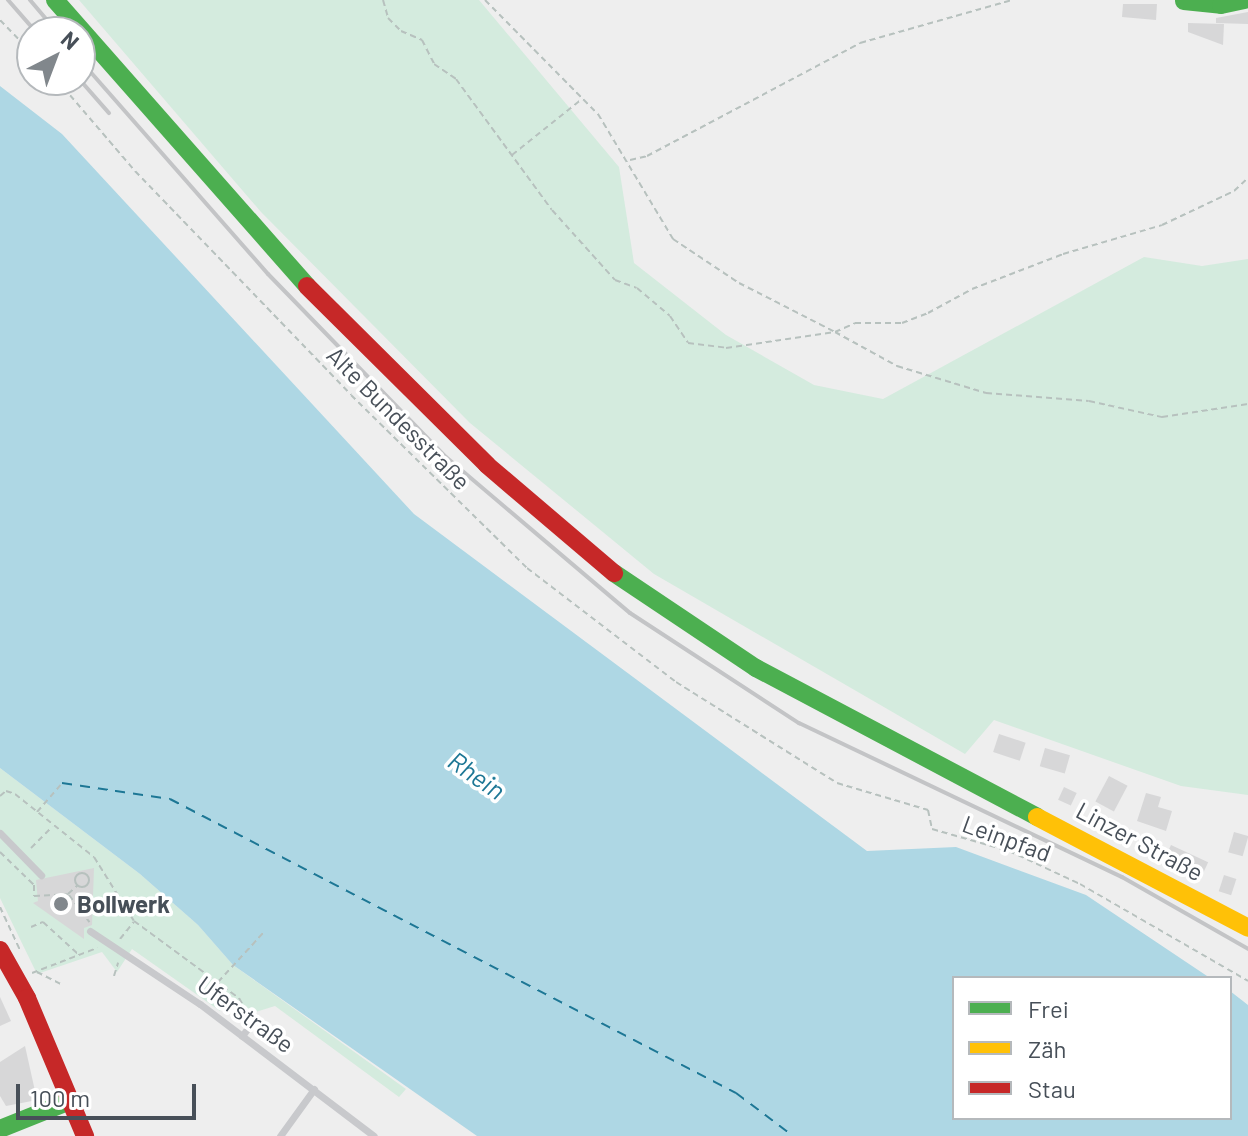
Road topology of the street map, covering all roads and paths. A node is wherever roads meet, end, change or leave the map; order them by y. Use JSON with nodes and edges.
{"nodes":[{"id":1,"x":55,"y":0,"type":"edge"},
{"id":2,"x":383,"y":0,"type":"edge"},
{"id":3,"x":485,"y":0,"type":"edge"},
{"id":4,"x":1012,"y":0,"type":"edge"},
{"id":5,"x":1244,"y":0,"type":"edge"},
{"id":6,"x":1184,"y":1,"type":"edge"},
{"id":7,"x":0,"y":20,"type":"edge"},
{"id":8,"x":16,"y":36,"type":"edge"},
{"id":9,"x":71,"y":96,"type":"edge"},
{"id":10,"x":583,"y":99,"type":"junction"},
{"id":11,"x":511,"y":156,"type":"junction"},
{"id":12,"x":629,"y":160,"type":"junction"},
{"id":13,"x":1248,"y":178,"type":"edge"},
{"id":14,"x":835,"y":332,"type":"junction"},
{"id":15,"x":861,"y":337,"type":"dead end"},
{"id":16,"x":858,"y":341,"type":"junction"},
{"id":17,"x":1248,"y":404,"type":"edge"},
{"id":18,"x":760,"y":733,"type":"joint"},
{"id":19,"x":62,"y":783,"type":"dead end"},
{"id":20,"x":0,"y":796,"type":"edge"},
{"id":21,"x":36,"y":813,"type":"junction"},
{"id":22,"x":53,"y":827,"type":"junction"},
{"id":23,"x":0,"y":833,"type":"edge"},
{"id":24,"x":0,"y":852,"type":"edge"},
{"id":25,"x":23,"y":857,"type":"junction"},
{"id":26,"x":41,"y":875,"type":"dead end"},
{"id":27,"x":78,"y":885,"type":"dead end"},
{"id":28,"x":68,"y":894,"type":"junction"},
{"id":29,"x":134,"y":921,"type":"junction"},
{"id":30,"x":31,"y":927,"type":"dead end"},
{"id":31,"x":90,"y":928,"type":"joint"},
{"id":32,"x":1248,"y":928,"type":"edge"},
{"id":33,"x":264,"y":932,"type":"dead end"},
{"id":34,"x":113,"y":944,"type":"junction"},
{"id":35,"x":0,"y":950,"type":"edge"},
{"id":36,"x":125,"y":952,"type":"junction"},
{"id":37,"x":80,"y":955,"type":"junction"},
{"id":38,"x":36,"y":971,"type":"junction"},
{"id":39,"x":31,"y":973,"type":"dead end"},
{"id":40,"x":114,"y":976,"type":"dead end"},
{"id":41,"x":1248,"y":981,"type":"edge"},
{"id":42,"x":218,"y":983,"type":"junction"},
{"id":43,"x":62,"y":985,"type":"dead end"},
{"id":44,"x":249,"y":1016,"type":"joint"},
{"id":45,"x":242,"y":1036,"type":"junction"},
{"id":46,"x":314,"y":1089,"type":"junction"},
{"id":47,"x":70,"y":1101,"type":"junction"},
{"id":48,"x":0,"y":1129,"type":"edge"},
{"id":49,"x":85,"y":1136,"type":"edge"},
{"id":50,"x":280,"y":1136,"type":"edge"},
{"id":51,"x":374,"y":1136,"type":"edge"}],
"edges":[{"from":1,"to":32,"type":"main road","name":"Linzer Straße"},
{"from":2,"to":11,"type":"path"},
{"from":3,"to":10,"type":"path"},
{"from":4,"to":12,"type":"path"},
{"from":5,"to":6,"type":"main road"},
{"from":7,"to":8,"type":"path"},
{"from":9,"to":18,"type":"path","name":"Alte Bundesstraße"},
{"from":10,"to":11,"type":"path"},
{"from":10,"to":12,"type":"path"},
{"from":11,"to":14,"type":"path"},
{"from":12,"to":14,"type":"path"},
{"from":13,"to":14,"type":"path"},
{"from":14,"to":16,"type":"path"},
{"from":15,"to":16,"type":"path"},
{"from":16,"to":17,"type":"path"},
{"from":18,"to":41,"type":"path","name":"Leinpfad"},
{"from":19,"to":21,"type":"path"},
{"from":20,"to":21,"type":"path"},
{"from":21,"to":22,"type":"path"},
{"from":22,"to":25,"type":"path"},
{"from":22,"to":29,"type":"path"},
{"from":23,"to":25,"type":"lane"},
{"from":24,"to":28,"type":"path"},
{"from":25,"to":26,"type":"lane"},
{"from":27,"to":28,"type":"path"},
{"from":28,"to":31,"type":"path"},
{"from":29,"to":34,"type":"path"},
{"from":29,"to":42,"type":"path"},
{"from":30,"to":37,"type":"path"},
{"from":31,"to":34,"type":"lane","name":"Uferstraße"},
{"from":33,"to":42,"type":"path"},
{"from":34,"to":36,"type":"lane","name":"Uferstraße"},
{"from":34,"to":37,"type":"path"},
{"from":35,"to":47,"type":"main road"},
{"from":36,"to":40,"type":"path"},
{"from":36,"to":45,"type":"lane","name":"Uferstraße"},
{"from":37,"to":38,"type":"path"},
{"from":38,"to":39,"type":"path"},
{"from":38,"to":43,"type":"path"},
{"from":42,"to":44,"type":"path"},
{"from":44,"to":45,"type":"lane"},
{"from":45,"to":46,"type":"lane","name":"Uferstraße"},
{"from":46,"to":50,"type":"lane"},
{"from":46,"to":51,"type":"lane","name":"Uferstraße"},
{"from":47,"to":48,"type":"main road"},
{"from":47,"to":49,"type":"main road"}]}
